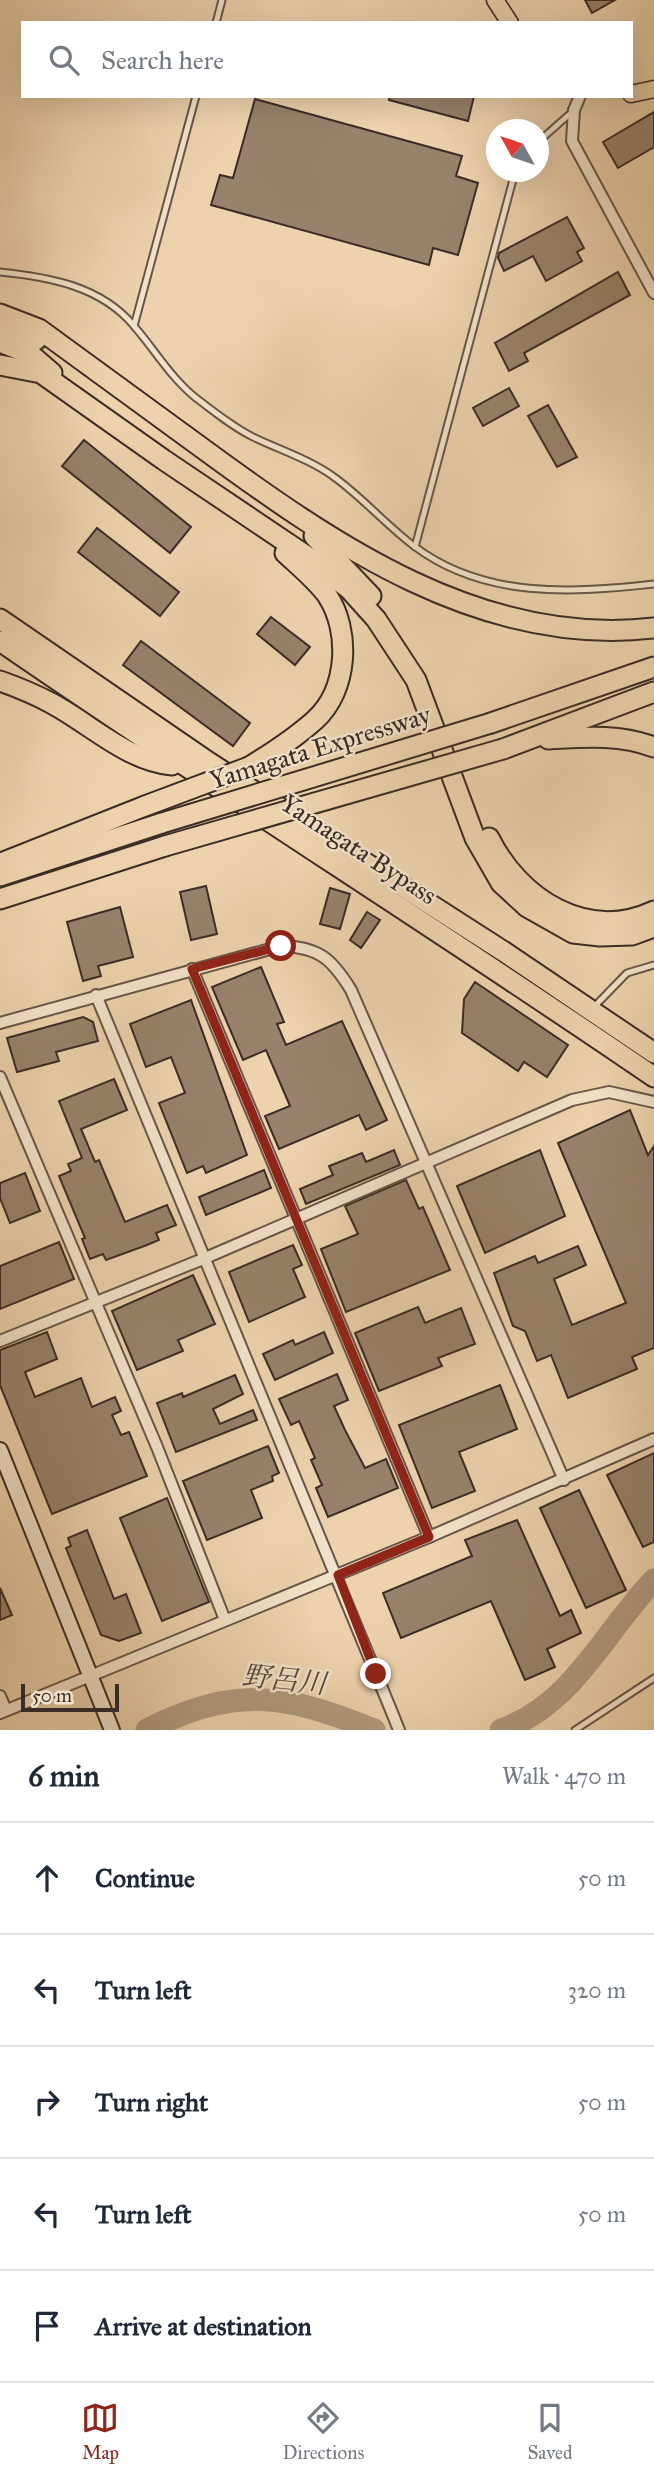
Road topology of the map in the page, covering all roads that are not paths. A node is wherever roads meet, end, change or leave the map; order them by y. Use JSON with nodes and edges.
{"nodes":[{"id":1,"x":222,"y":0,"type":"edge"},
{"id":2,"x":495,"y":0,"type":"edge"},
{"id":3,"x":217,"y":21,"type":"edge"},
{"id":4,"x":509,"y":21,"type":"edge"},
{"id":5,"x":654,"y":89,"type":"edge"},
{"id":6,"x":633,"y":94,"type":"edge"},
{"id":7,"x":195,"y":98,"type":"edge"},
{"id":8,"x":579,"y":98,"type":"edge"},
{"id":9,"x":575,"y":110,"type":"junction"},
{"id":10,"x":549,"y":132,"type":"edge"},
{"id":11,"x":512,"y":182,"type":"edge"},
{"id":12,"x":0,"y":272,"type":"edge"},
{"id":13,"x":654,"y":293,"type":"edge"},
{"id":14,"x":0,"y":314,"type":"edge"},
{"id":15,"x":134,"y":326,"type":"junction"},
{"id":16,"x":0,"y":328,"type":"edge"},
{"id":17,"x":0,"y":342,"type":"edge"},
{"id":18,"x":0,"y":365,"type":"edge"},
{"id":19,"x":96,"y":371,"type":"junction"},
{"id":20,"x":90,"y":405,"type":"junction"},
{"id":21,"x":294,"y":515,"type":"junction"},
{"id":22,"x":249,"y":518,"type":"junction"},
{"id":23,"x":415,"y":547,"type":"junction"},
{"id":24,"x":654,"y":584,"type":"edge"},
{"id":25,"x":0,"y":606,"type":"edge"},
{"id":26,"x":0,"y":619,"type":"edge"},
{"id":27,"x":654,"y":628,"type":"edge"},
{"id":28,"x":0,"y":641,"type":"edge"},
{"id":29,"x":654,"y":667,"type":"edge"},
{"id":30,"x":0,"y":681,"type":"edge"},
{"id":31,"x":654,"y":692,"type":"edge"},
{"id":32,"x":179,"y":741,"type":"junction"},
{"id":33,"x":528,"y":741,"type":"junction"},
{"id":34,"x":654,"y":747,"type":"edge"},
{"id":35,"x":180,"y":765,"type":"junction"},
{"id":36,"x":0,"y":864,"type":"edge"},
{"id":37,"x":0,"y":876,"type":"edge"},
{"id":38,"x":0,"y":899,"type":"edge"},
{"id":39,"x":654,"y":911,"type":"edge"},
{"id":40,"x":654,"y":927,"type":"edge"},
{"id":41,"x":654,"y":965,"type":"edge"},
{"id":42,"x":192,"y":969,"type":"junction"},
{"id":43,"x":96,"y":995,"type":"junction"},
{"id":44,"x":590,"y":1010,"type":"junction"},
{"id":45,"x":0,"y":1023,"type":"edge"},
{"id":46,"x":654,"y":1054,"type":"edge"},
{"id":47,"x":0,"y":1077,"type":"edge"},
{"id":48,"x":654,"y":1077,"type":"edge"},
{"id":49,"x":654,"y":1102,"type":"edge"},
{"id":50,"x":427,"y":1165,"type":"junction"},
{"id":51,"x":298,"y":1218,"type":"junction"},
{"id":52,"x":203,"y":1259,"type":"junction"},
{"id":53,"x":94,"y":1304,"type":"junction"},
{"id":54,"x":0,"y":1341,"type":"edge"},
{"id":55,"x":654,"y":1439,"type":"edge"},
{"id":56,"x":0,"y":1450,"type":"edge"},
{"id":57,"x":4,"y":1471,"type":"edge"},
{"id":58,"x":565,"y":1480,"type":"junction"},
{"id":59,"x":429,"y":1537,"type":"junction"},
{"id":60,"x":338,"y":1575,"type":"junction"},
{"id":61,"x":225,"y":1620,"type":"junction"},
{"id":62,"x":89,"y":1675,"type":"junction"},
{"id":63,"x":654,"y":1678,"type":"edge"},
{"id":64,"x":0,"y":1696,"type":"edge"},
{"id":65,"x":3,"y":1711,"type":"edge"},
{"id":66,"x":112,"y":1730,"type":"edge"},
{"id":67,"x":399,"y":1730,"type":"edge"},
{"id":68,"x":575,"y":1730,"type":"edge"}],
"edges":[{"from":1,"to":3,"type":"lane"},
{"from":2,"to":4,"type":"main road"},
{"from":5,"to":6,"type":"main road"},
{"from":7,"to":15,"type":"lane"},
{"from":8,"to":9,"type":"street"},
{"from":9,"to":10,"type":"lane"},
{"from":9,"to":13,"type":"street"},
{"from":11,"to":23,"type":"lane"},
{"from":12,"to":15,"type":"lane"},
{"from":14,"to":19,"type":"highway"},
{"from":15,"to":23,"type":"lane"},
{"from":16,"to":19,"type":"highway"},
{"from":17,"to":20,"type":"highway"},
{"from":18,"to":20,"type":"highway"},
{"from":19,"to":21,"type":"highway"},
{"from":20,"to":22,"type":"highway"},
{"from":21,"to":27,"type":"highway"},
{"from":21,"to":39,"type":"highway"},
{"from":22,"to":36,"type":"highway","bridge":true},
{"from":22,"to":40,"type":"highway"},
{"from":23,"to":24,"type":"lane"},
{"from":25,"to":32,"type":"highway"},
{"from":26,"to":32,"type":"highway","name":"Yamagata Bypass"},
{"from":28,"to":35,"type":"highway","name":"Yamagata Bypass"},
{"from":29,"to":37,"type":"highway","name":"Yamagata Expressway","bridge":true},
{"from":30,"to":35,"type":"highway"},
{"from":31,"to":33,"type":"highway","name":"Yamagata Expressway"},
{"from":32,"to":44,"type":"highway","name":"Yamagata Bypass"},
{"from":33,"to":34,"type":"highway"},
{"from":33,"to":38,"type":"highway","name":"Yamagata Expressway","bridge":true},
{"from":35,"to":48,"type":"highway","name":"Yamagata Bypass"},
{"from":41,"to":44,"type":"lane"},
{"from":42,"to":43,"type":"street"},
{"from":42,"to":50,"type":"street"},
{"from":42,"to":51,"type":"street"},
{"from":43,"to":45,"type":"street"},
{"from":43,"to":52,"type":"street"},
{"from":44,"to":46,"type":"highway","name":"Yamagata Bypass"},
{"from":47,"to":53,"type":"street"},
{"from":49,"to":50,"type":"street"},
{"from":50,"to":51,"type":"street"},
{"from":50,"to":58,"type":"street"},
{"from":51,"to":52,"type":"street"},
{"from":51,"to":59,"type":"street"},
{"from":52,"to":53,"type":"street"},
{"from":52,"to":60,"type":"street"},
{"from":53,"to":54,"type":"street"},
{"from":53,"to":61,"type":"street"},
{"from":55,"to":58,"type":"street"},
{"from":56,"to":57,"type":"street"},
{"from":57,"to":62,"type":"street"},
{"from":58,"to":59,"type":"street"},
{"from":59,"to":60,"type":"street"},
{"from":60,"to":61,"type":"street"},
{"from":60,"to":67,"type":"street"},
{"from":61,"to":62,"type":"street"},
{"from":62,"to":65,"type":"street"},
{"from":62,"to":66,"type":"street"},
{"from":63,"to":68,"type":"lane"},
{"from":64,"to":65,"type":"street"}]}
